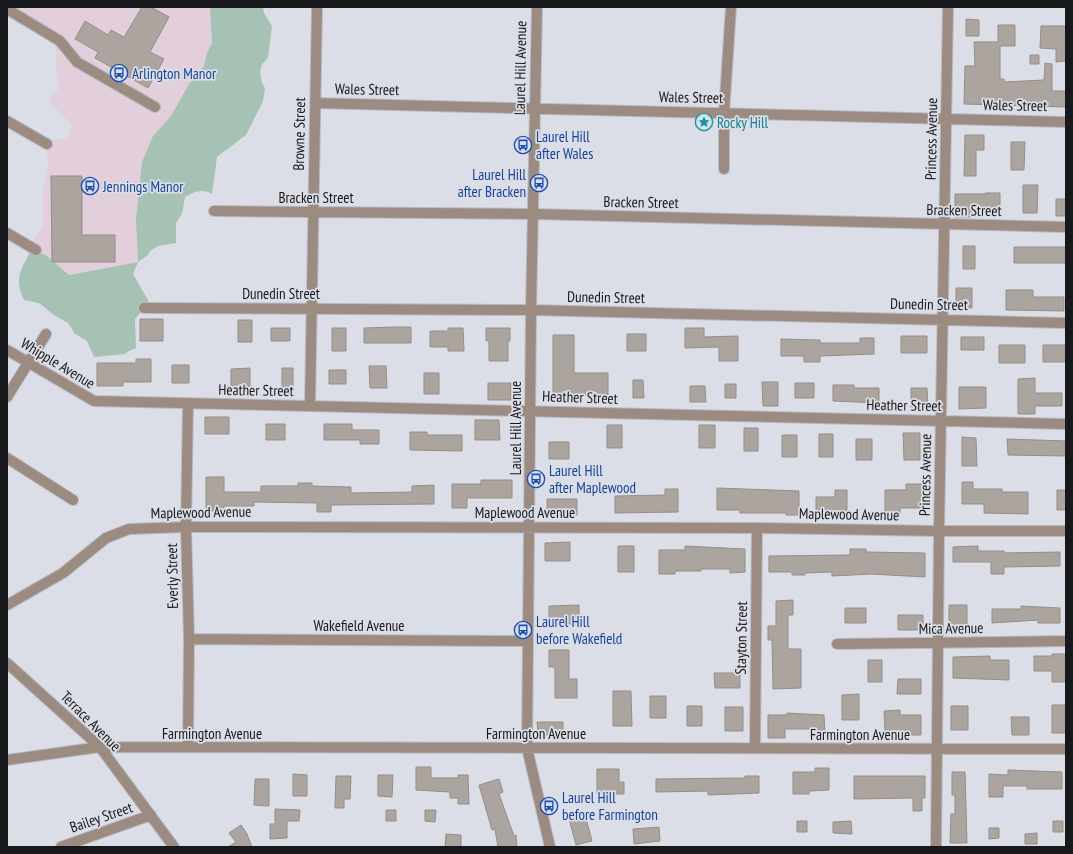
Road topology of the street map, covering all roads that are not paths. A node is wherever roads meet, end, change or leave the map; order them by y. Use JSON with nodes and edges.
{"nodes":[{"id":1,"x":317,"y":7,"type":"edge"},
{"id":2,"x":536,"y":7,"type":"edge"},
{"id":3,"x":731,"y":7,"type":"edge"},
{"id":4,"x":948,"y":7,"type":"edge"},
{"id":5,"x":10,"y":12,"type":"edge"},
{"id":6,"x":315,"y":103,"type":"junction"},
{"id":7,"x":155,"y":107,"type":"dead end"},
{"id":8,"x":534,"y":108,"type":"junction"},
{"id":9,"x":724,"y":113,"type":"junction"},
{"id":10,"x":946,"y":119,"type":"junction"},
{"id":11,"x":7,"y":121,"type":"edge"},
{"id":12,"x":1066,"y":122,"type":"edge"},
{"id":13,"x":47,"y":144,"type":"dead end"},
{"id":14,"x":724,"y":169,"type":"dead end"},
{"id":15,"x":214,"y":211,"type":"dead end"},
{"id":16,"x":312,"y":212,"type":"junction"},
{"id":17,"x":532,"y":214,"type":"junction"},
{"id":18,"x":944,"y":224,"type":"junction"},
{"id":19,"x":1066,"y":227,"type":"edge"},
{"id":20,"x":7,"y":233,"type":"edge"},
{"id":21,"x":36,"y":250,"type":"dead end"},
{"id":22,"x":144,"y":308,"type":"dead end"},
{"id":23,"x":311,"y":309,"type":"junction"},
{"id":24,"x":531,"y":310,"type":"junction"},
{"id":25,"x":942,"y":320,"type":"junction"},
{"id":26,"x":1066,"y":322,"type":"edge"},
{"id":27,"x":46,"y":334,"type":"dead end"},
{"id":28,"x":7,"y":350,"type":"edge"},
{"id":29,"x":28,"y":362,"type":"junction"},
{"id":30,"x":7,"y":397,"type":"edge"},
{"id":31,"x":94,"y":401,"type":"joint"},
{"id":32,"x":188,"y":404,"type":"junction"},
{"id":33,"x":310,"y":405,"type":"junction"},
{"id":34,"x":530,"y":410,"type":"junction"},
{"id":35,"x":941,"y":421,"type":"junction"},
{"id":36,"x":1066,"y":424,"type":"edge"},
{"id":37,"x":7,"y":458,"type":"edge"},
{"id":38,"x":73,"y":500,"type":"dead end"},
{"id":39,"x":186,"y":527,"type":"junction"},
{"id":40,"x":529,"y":527,"type":"junction"},
{"id":41,"x":757,"y":528,"type":"junction"},
{"id":42,"x":938,"y":531,"type":"junction"},
{"id":43,"x":1066,"y":531,"type":"edge"},
{"id":44,"x":7,"y":605,"type":"edge"},
{"id":45,"x":189,"y":639,"type":"junction"},
{"id":46,"x":528,"y":641,"type":"junction"},
{"id":47,"x":1066,"y":641,"type":"edge"},
{"id":48,"x":937,"y":643,"type":"junction"},
{"id":49,"x":837,"y":644,"type":"dead end"},
{"id":50,"x":7,"y":663,"type":"edge"},
{"id":51,"x":100,"y":747,"type":"junction"},
{"id":52,"x":188,"y":747,"type":"junction"},
{"id":53,"x":527,"y":748,"type":"junction"},
{"id":54,"x":755,"y":748,"type":"junction"},
{"id":55,"x":936,"y":749,"type":"junction"},
{"id":56,"x":1066,"y":749,"type":"edge"},
{"id":57,"x":7,"y":760,"type":"edge"},
{"id":58,"x":151,"y":815,"type":"junction"},
{"id":59,"x":61,"y":847,"type":"edge"},
{"id":60,"x":174,"y":847,"type":"edge"},
{"id":61,"x":550,"y":847,"type":"edge"},
{"id":62,"x":936,"y":847,"type":"edge"}],
"edges":[{"from":1,"to":6,"type":"street","name":"Browne Street"},
{"from":2,"to":8,"type":"street","name":"Laurel Hill Avenue"},
{"from":3,"to":9,"type":"street"},
{"from":4,"to":10,"type":"street","name":"Princess Avenue"},
{"from":5,"to":7,"type":"street"},
{"from":6,"to":8,"type":"street","name":"Wales Street"},
{"from":6,"to":16,"type":"street","name":"Browne Street"},
{"from":8,"to":9,"type":"street","name":"Wales Street"},
{"from":8,"to":17,"type":"street","name":"Laurel Hill Avenue"},
{"from":9,"to":10,"type":"street","name":"Wales Street"},
{"from":9,"to":14,"type":"street"},
{"from":10,"to":12,"type":"street","name":"Wales Street"},
{"from":10,"to":18,"type":"street","name":"Princess Avenue"},
{"from":11,"to":13,"type":"street"},
{"from":15,"to":16,"type":"street","name":"Bracken Street"},
{"from":16,"to":17,"type":"street","name":"Bracken Street"},
{"from":16,"to":23,"type":"street","name":"Browne Street"},
{"from":17,"to":18,"type":"street","name":"Bracken Street"},
{"from":17,"to":24,"type":"street","name":"Laurel Hill Avenue"},
{"from":18,"to":19,"type":"street","name":"Bracken Street"},
{"from":18,"to":25,"type":"street","name":"Princess Avenue"},
{"from":20,"to":21,"type":"street"},
{"from":22,"to":23,"type":"street","name":"Dunedin Street"},
{"from":23,"to":24,"type":"street","name":"Dunedin Street"},
{"from":23,"to":33,"type":"street","name":"Browne Street"},
{"from":24,"to":25,"type":"street","name":"Dunedin Street"},
{"from":24,"to":34,"type":"street","name":"Laurel Hill Avenue"},
{"from":25,"to":26,"type":"street","name":"Dunedin Street"},
{"from":25,"to":35,"type":"street","name":"Princess Avenue"},
{"from":27,"to":29,"type":"street"},
{"from":28,"to":29,"type":"street","name":"Whipple Avenue"},
{"from":29,"to":30,"type":"street"},
{"from":29,"to":31,"type":"street","name":"Whipple Avenue"},
{"from":31,"to":32,"type":"street","name":"Heather Street"},
{"from":32,"to":33,"type":"street","name":"Heather Street"},
{"from":32,"to":39,"type":"street","name":"Everly Street"},
{"from":33,"to":34,"type":"street","name":"Heather Street"},
{"from":34,"to":35,"type":"street","name":"Heather Street"},
{"from":34,"to":40,"type":"street","name":"Laurel Hill Avenue"},
{"from":35,"to":36,"type":"street","name":"Heather Street"},
{"from":35,"to":42,"type":"street","name":"Princess Avenue"},
{"from":37,"to":38,"type":"street"},
{"from":39,"to":40,"type":"street","name":"Maplewood Avenue"},
{"from":39,"to":44,"type":"street","name":"Maplewood Avenue"},
{"from":39,"to":45,"type":"street","name":"Everly Street"},
{"from":40,"to":41,"type":"street","name":"Maplewood Avenue"},
{"from":40,"to":46,"type":"street","name":"Laurel Hill Avenue"},
{"from":41,"to":42,"type":"street","name":"Maplewood Avenue"},
{"from":41,"to":54,"type":"street","name":"Stayton Street"},
{"from":42,"to":43,"type":"street","name":"Maplewood Avenue"},
{"from":42,"to":48,"type":"street","name":"Princess Avenue"},
{"from":45,"to":46,"type":"street","name":"Wakefield Avenue"},
{"from":45,"to":52,"type":"street","name":"Everly Street"},
{"from":46,"to":53,"type":"street","name":"Laurel Hill Avenue"},
{"from":47,"to":48,"type":"street","name":"Mica Avenue"},
{"from":48,"to":49,"type":"street","name":"Mica Avenue"},
{"from":48,"to":55,"type":"street","name":"Princess Avenue"},
{"from":50,"to":51,"type":"street","name":"Terrace Avenue"},
{"from":51,"to":52,"type":"street","name":"Farmington Avenue"},
{"from":51,"to":57,"type":"street","name":"Farmington Avenue"},
{"from":51,"to":58,"type":"street","name":"Terrace Avenue"},
{"from":52,"to":53,"type":"street","name":"Farmington Avenue"},
{"from":53,"to":54,"type":"street","name":"Farmington Avenue"},
{"from":53,"to":61,"type":"street","name":"Laurel Hill Avenue"},
{"from":54,"to":55,"type":"street","name":"Farmington Avenue"},
{"from":55,"to":56,"type":"street","name":"Farmington Avenue"},
{"from":55,"to":62,"type":"street","name":"Princess Avenue"},
{"from":58,"to":59,"type":"street","name":"Bailey Street"},
{"from":58,"to":60,"type":"street","name":"Terrace Avenue"}]}
